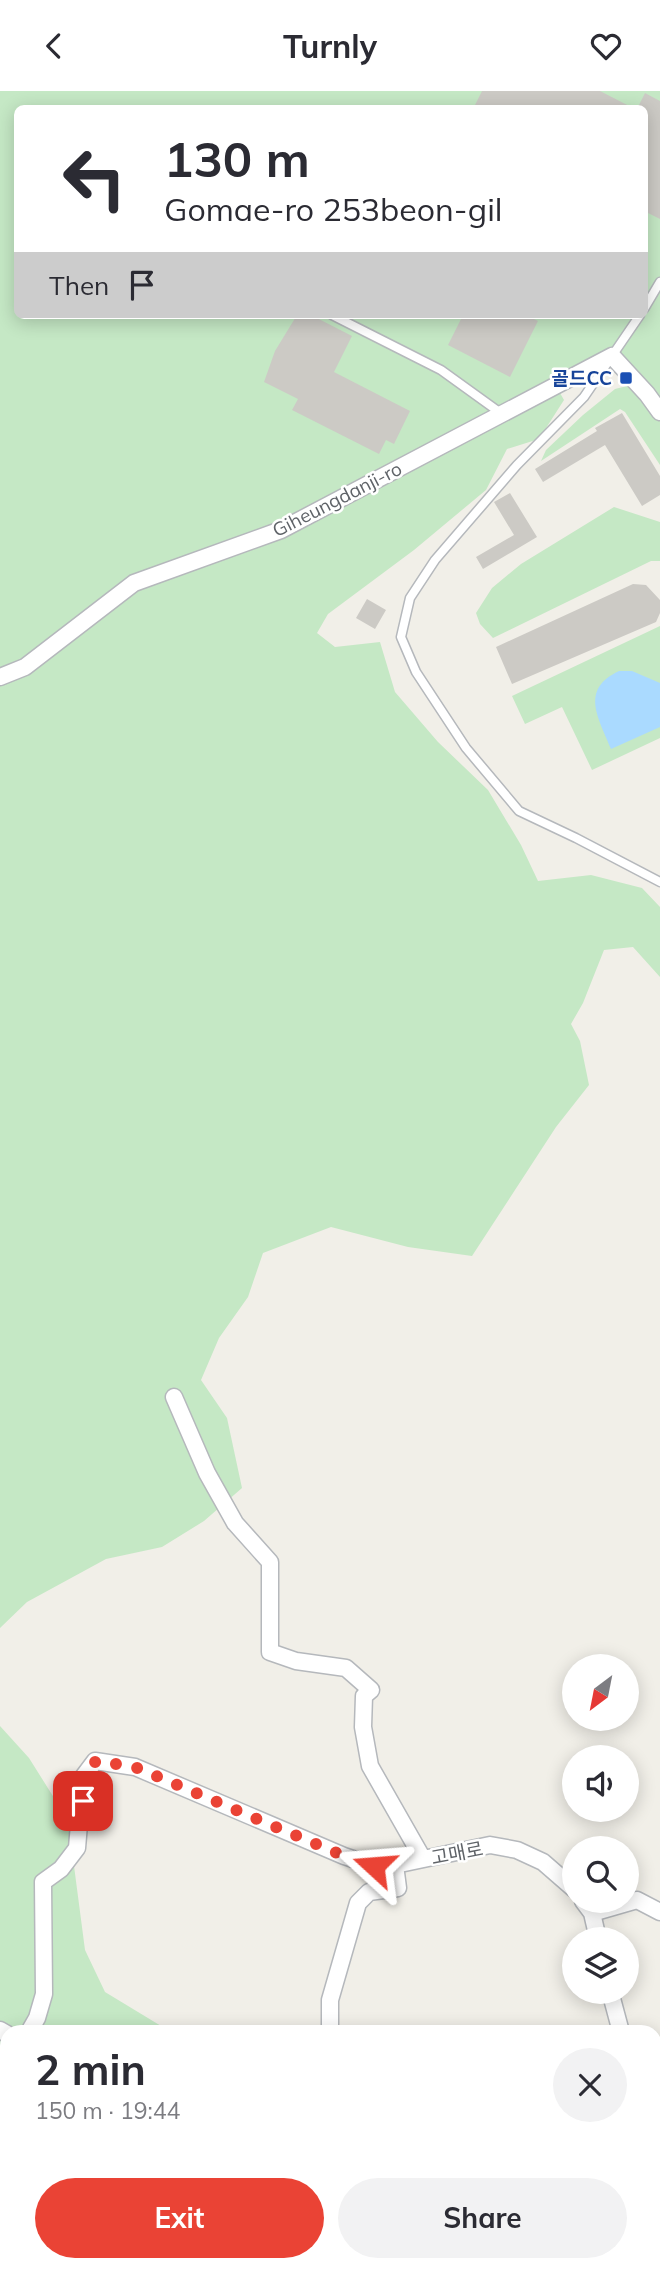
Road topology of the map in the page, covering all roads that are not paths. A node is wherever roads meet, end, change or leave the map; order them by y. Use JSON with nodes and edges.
{"nodes":[{"id":1,"x":660,"y":282,"type":"edge"},
{"id":2,"x":648,"y":302,"type":"edge"},
{"id":3,"x":340,"y":319,"type":"edge"},
{"id":4,"x":637,"y":319,"type":"edge"},
{"id":5,"x":612,"y":356,"type":"junction"},
{"id":6,"x":660,"y":412,"type":"edge"},
{"id":7,"x":502,"y":414,"type":"junction"},
{"id":8,"x":0,"y":677,"type":"edge"},
{"id":9,"x":660,"y":882,"type":"edge"},
{"id":10,"x":174,"y":1397,"type":"dead end"},
{"id":11,"x":423,"y":1859,"type":"junction"},
{"id":12,"x":395,"y":1865,"type":"junction"},
{"id":13,"x":562,"y":1879,"type":"edge"},
{"id":14,"x":639,"y":1901,"type":"edge"},
{"id":15,"x":660,"y":1912,"type":"edge"},
{"id":16,"x":613,"y":2004,"type":"edge"},
{"id":17,"x":33,"y":2025,"type":"edge"},
{"id":18,"x":330,"y":2025,"type":"edge"},
{"id":19,"x":619,"y":2025,"type":"edge"}],
"edges":[{"from":1,"to":2,"type":"lane"},
{"from":3,"to":7,"type":"lane"},
{"from":4,"to":5,"type":"lane"},
{"from":5,"to":6,"type":"street"},
{"from":5,"to":7,"type":"street","name":"Giheungdanji-ro"},
{"from":5,"to":9,"type":"lane"},
{"from":7,"to":8,"type":"street","name":"Giheungdanji-ro"},
{"from":10,"to":11,"type":"street"},
{"from":11,"to":12,"type":"street","name":"고매로"},
{"from":11,"to":13,"type":"street","name":"고매로"},
{"from":12,"to":17,"type":"street","name":"고매로"},
{"from":12,"to":18,"type":"street"},
{"from":14,"to":15,"type":"street"},
{"from":16,"to":19,"type":"street"}]}
